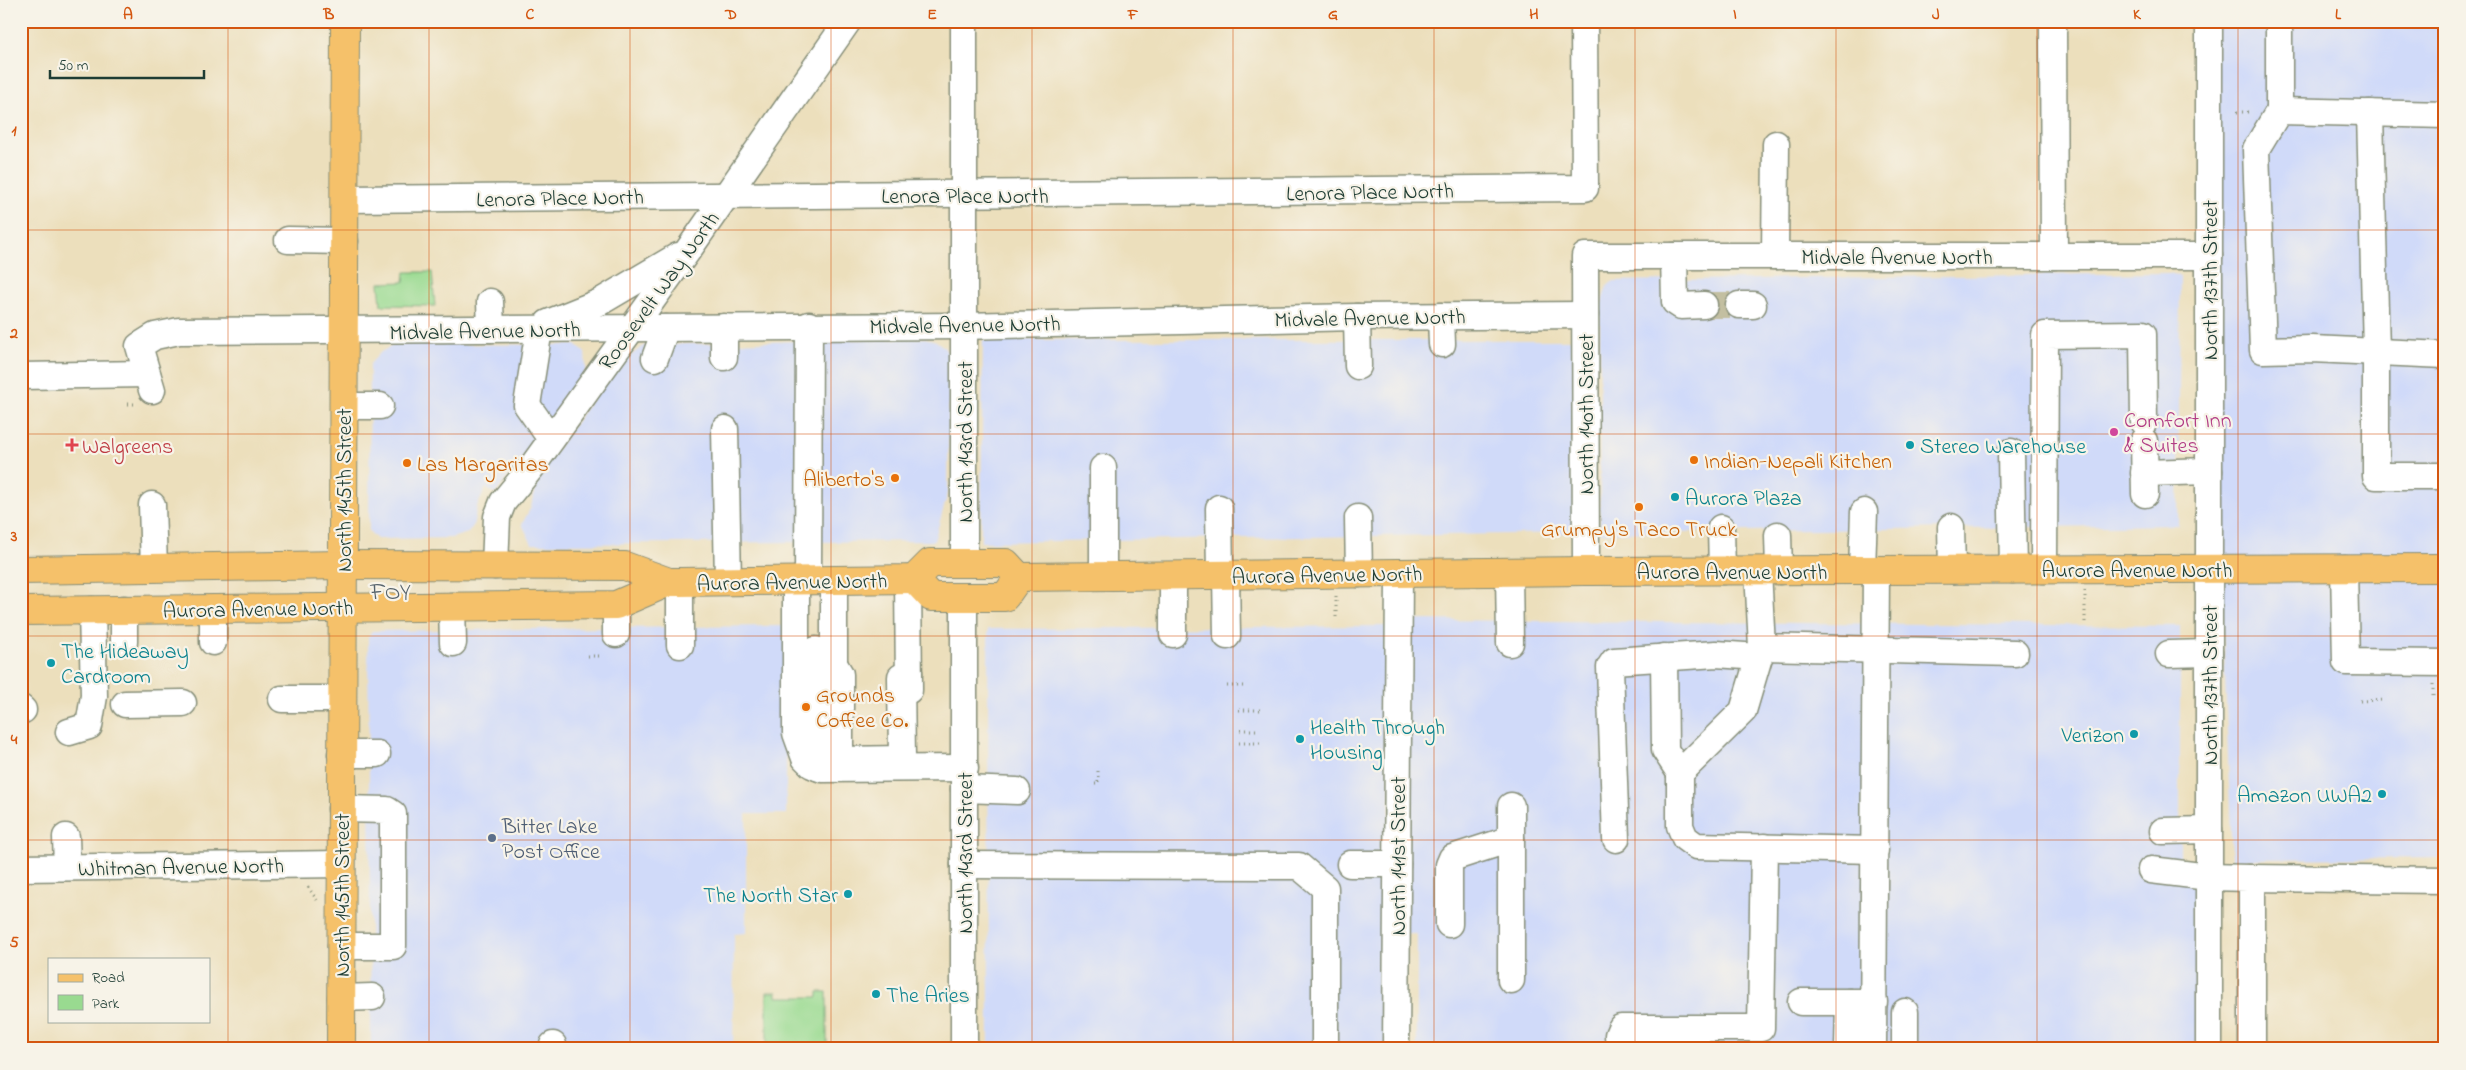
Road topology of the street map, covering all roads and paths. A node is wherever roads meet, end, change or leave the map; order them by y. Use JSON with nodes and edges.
{"nodes":[{"id":1,"x":345,"y":21,"type":"edge"},
{"id":2,"x":848,"y":21,"type":"edge"},
{"id":3,"x":964,"y":21,"type":"edge"},
{"id":4,"x":1584,"y":21,"type":"edge"},
{"id":5,"x":2053,"y":21,"type":"edge"},
{"id":6,"x":2209,"y":21,"type":"edge"},
{"id":7,"x":2279,"y":21,"type":"edge"},
{"id":8,"x":2279,"y":111,"type":"junction"},
{"id":9,"x":2237,"y":112,"type":"dead end"},
{"id":10,"x":2250,"y":112,"type":"dead end"},
{"id":11,"x":2370,"y":113,"type":"junction"},
{"id":12,"x":2445,"y":115,"type":"edge"},
{"id":13,"x":1776,"y":144,"type":"dead end"},
{"id":14,"x":726,"y":195,"type":"junction"},
{"id":15,"x":964,"y":196,"type":"junction"},
{"id":16,"x":346,"y":199,"type":"junction"},
{"id":17,"x":288,"y":240,"type":"dead end"},
{"id":18,"x":345,"y":241,"type":"junction"},
{"id":19,"x":689,"y":249,"type":"junction"},
{"id":20,"x":1585,"y":256,"type":"joint"},
{"id":21,"x":1674,"y":256,"type":"junction"},
{"id":22,"x":1775,"y":256,"type":"junction"},
{"id":23,"x":2054,"y":256,"type":"junction"},
{"id":24,"x":2209,"y":256,"type":"junction"},
{"id":25,"x":490,"y":302,"type":"dead end"},
{"id":26,"x":1704,"y":306,"type":"tunnel mouth"},
{"id":27,"x":1585,"y":315,"type":"junction"},
{"id":28,"x":1441,"y":316,"type":"junction"},
{"id":29,"x":1357,"y":317,"type":"junction"},
{"id":30,"x":809,"y":325,"type":"junction"},
{"id":31,"x":963,"y":326,"type":"junction"},
{"id":32,"x":724,"y":327,"type":"junction"},
{"id":33,"x":631,"y":328,"type":"junction"},
{"id":34,"x":666,"y":328,"type":"junction"},
{"id":35,"x":533,"y":329,"type":"junction"},
{"id":36,"x":491,"y":330,"type":"junction"},
{"id":37,"x":345,"y":331,"type":"junction"},
{"id":38,"x":1442,"y":344,"type":"dead end"},
{"id":39,"x":2376,"y":351,"type":"junction"},
{"id":40,"x":2445,"y":355,"type":"edge"},
{"id":41,"x":724,"y":357,"type":"dead end"},
{"id":42,"x":655,"y":358,"type":"dead end"},
{"id":43,"x":1358,"y":366,"type":"dead end"},
{"id":44,"x":21,"y":376,"type":"edge"},
{"id":45,"x":344,"y":406,"type":"junction"},
{"id":46,"x":380,"y":406,"type":"dead end"},
{"id":47,"x":725,"y":429,"type":"dead end"},
{"id":48,"x":551,"y":439,"type":"junction"},
{"id":49,"x":2011,"y":452,"type":"dead end"},
{"id":50,"x":1103,"y":468,"type":"dead end"},
{"id":51,"x":2209,"y":471,"type":"junction"},
{"id":52,"x":2445,"y":476,"type":"edge"},
{"id":53,"x":152,"y":506,"type":"dead end"},
{"id":54,"x":1219,"y":508,"type":"dead end"},
{"id":55,"x":1864,"y":512,"type":"dead end"},
{"id":56,"x":1358,"y":518,"type":"dead end"},
{"id":57,"x":1951,"y":527,"type":"dead end"},
{"id":58,"x":1721,"y":528,"type":"dead end"},
{"id":59,"x":1778,"y":535,"type":"dead end"},
{"id":60,"x":964,"y":563,"type":"junction"},
{"id":61,"x":342,"y":565,"type":"junction"},
{"id":62,"x":495,"y":566,"type":"junction"},
{"id":63,"x":154,"y":568,"type":"junction"},
{"id":64,"x":2344,"y":568,"type":"junction"},
{"id":65,"x":2445,"y":568,"type":"edge"},
{"id":66,"x":2209,"y":569,"type":"junction"},
{"id":67,"x":21,"y":570,"type":"edge"},
{"id":68,"x":1869,"y":570,"type":"junction"},
{"id":69,"x":1952,"y":570,"type":"junction"},
{"id":70,"x":2012,"y":570,"type":"junction"},
{"id":71,"x":2044,"y":570,"type":"junction"},
{"id":72,"x":2085,"y":570,"type":"junction"},
{"id":73,"x":1586,"y":571,"type":"junction"},
{"id":74,"x":1722,"y":571,"type":"junction"},
{"id":75,"x":1768,"y":571,"type":"junction"},
{"id":76,"x":1509,"y":572,"type":"junction"},
{"id":77,"x":1398,"y":573,"type":"junction"},
{"id":78,"x":1359,"y":574,"type":"junction"},
{"id":79,"x":1223,"y":575,"type":"junction"},
{"id":80,"x":1103,"y":576,"type":"junction"},
{"id":81,"x":1173,"y":576,"type":"junction"},
{"id":82,"x":1019,"y":577,"type":"junction"},
{"id":83,"x":911,"y":579,"type":"junction"},
{"id":84,"x":813,"y":580,"type":"junction"},
{"id":85,"x":728,"y":581,"type":"junction"},
{"id":86,"x":674,"y":582,"type":"junction"},
{"id":87,"x":964,"y":598,"type":"junction"},
{"id":88,"x":616,"y":605,"type":"junction"},
{"id":89,"x":452,"y":606,"type":"junction"},
{"id":90,"x":343,"y":607,"type":"junction"},
{"id":91,"x":213,"y":608,"type":"junction"},
{"id":92,"x":92,"y":610,"type":"junction"},
{"id":93,"x":124,"y":610,"type":"junction"},
{"id":94,"x":21,"y":611,"type":"edge"},
{"id":95,"x":2085,"y":623,"type":"dead end"},
{"id":96,"x":1173,"y":634,"type":"dead end"},
{"id":97,"x":1227,"y":636,"type":"dead end"},
{"id":98,"x":124,"y":642,"type":"dead end"},
{"id":99,"x":213,"y":642,"type":"dead end"},
{"id":100,"x":453,"y":643,"type":"dead end"},
{"id":101,"x":1510,"y":643,"type":"dead end"},
{"id":102,"x":610,"y":645,"type":"joint"},
{"id":103,"x":680,"y":645,"type":"dead end"},
{"id":104,"x":1876,"y":651,"type":"junction"},
{"id":105,"x":1760,"y":652,"type":"junction"},
{"id":106,"x":2015,"y":653,"type":"dead end"},
{"id":107,"x":2209,"y":653,"type":"junction"},
{"id":108,"x":2169,"y":654,"type":"dead end"},
{"id":109,"x":588,"y":656,"type":"dead end"},
{"id":110,"x":1664,"y":657,"type":"junction"},
{"id":111,"x":2445,"y":662,"type":"edge"},
{"id":112,"x":834,"y":664,"type":"junction"},
{"id":113,"x":909,"y":673,"type":"junction"},
{"id":114,"x":1227,"y":686,"type":"dead end"},
{"id":115,"x":1244,"y":686,"type":"dead end"},
{"id":116,"x":282,"y":699,"type":"dead end"},
{"id":117,"x":341,"y":699,"type":"junction"},
{"id":118,"x":2384,"y":700,"type":"dead end"},
{"id":119,"x":2360,"y":701,"type":"dead end"},
{"id":120,"x":183,"y":703,"type":"dead end"},
{"id":121,"x":125,"y":704,"type":"dead end"},
{"id":122,"x":1239,"y":710,"type":"dead end"},
{"id":123,"x":1260,"y":710,"type":"dead end"},
{"id":124,"x":1240,"y":730,"type":"dead end"},
{"id":125,"x":1260,"y":730,"type":"dead end"},
{"id":126,"x":69,"y":732,"type":"dead end"},
{"id":127,"x":1239,"y":744,"type":"dead end"},
{"id":128,"x":1260,"y":744,"type":"dead end"},
{"id":129,"x":341,"y":754,"type":"junction"},
{"id":130,"x":377,"y":754,"type":"dead end"},
{"id":131,"x":1098,"y":767,"type":"dead end"},
{"id":132,"x":826,"y":768,"type":"junction"},
{"id":133,"x":909,"y":768,"type":"junction"},
{"id":134,"x":1680,"y":774,"type":"junction"},
{"id":135,"x":964,"y":779,"type":"junction"},
{"id":136,"x":1095,"y":784,"type":"dead end"},
{"id":137,"x":1017,"y":790,"type":"dead end"},
{"id":138,"x":1511,"y":806,"type":"dead end"},
{"id":139,"x":341,"y":810,"type":"junction"},
{"id":140,"x":2215,"y":826,"type":"junction"},
{"id":141,"x":2163,"y":831,"type":"dead end"},
{"id":142,"x":66,"y":837,"type":"dead end"},
{"id":143,"x":1511,"y":839,"type":"junction"},
{"id":144,"x":1616,"y":839,"type":"dead end"},
{"id":145,"x":1764,"y":848,"type":"junction"},
{"id":146,"x":1875,"y":850,"type":"junction"},
{"id":147,"x":23,"y":863,"type":"edge"},
{"id":148,"x":341,"y":864,"type":"junction"},
{"id":149,"x":1350,"y":864,"type":"dead end"},
{"id":150,"x":1397,"y":864,"type":"junction"},
{"id":151,"x":964,"y":866,"type":"junction"},
{"id":152,"x":67,"y":867,"type":"junction"},
{"id":153,"x":2151,"y":870,"type":"dead end"},
{"id":154,"x":2209,"y":877,"type":"junction"},
{"id":155,"x":2249,"y":878,"type":"junction"},
{"id":156,"x":2445,"y":880,"type":"edge"},
{"id":157,"x":1450,"y":924,"type":"dead end"},
{"id":158,"x":341,"y":946,"type":"junction"},
{"id":159,"x":1511,"y":980,"type":"dead end"},
{"id":160,"x":372,"y":997,"type":"dead end"},
{"id":161,"x":341,"y":998,"type":"junction"},
{"id":162,"x":1801,"y":1002,"type":"dead end"},
{"id":163,"x":1861,"y":1002,"type":"junction"},
{"id":164,"x":1905,"y":1012,"type":"dead end"},
{"id":165,"x":341,"y":1049,"type":"edge"},
{"id":166,"x":964,"y":1049,"type":"edge"},
{"id":167,"x":1325,"y":1049,"type":"edge"},
{"id":168,"x":1396,"y":1049,"type":"edge"},
{"id":169,"x":1619,"y":1049,"type":"edge"},
{"id":170,"x":1848,"y":1049,"type":"edge"},
{"id":171,"x":1874,"y":1049,"type":"edge"},
{"id":172,"x":1905,"y":1049,"type":"edge"},
{"id":173,"x":2209,"y":1049,"type":"edge"},
{"id":174,"x":2252,"y":1049,"type":"edge"}],
"edges":[{"from":1,"to":16,"type":"main road","name":"North 145th Street"},
{"from":2,"to":14,"type":"street","name":"Roosevelt Way North"},
{"from":3,"to":15,"type":"street","name":"North 143rd Street"},
{"from":4,"to":15,"type":"street","name":"Lenora Place North"},
{"from":5,"to":23,"type":"street"},
{"from":6,"to":24,"type":"street","name":"North 137th Street"},
{"from":7,"to":8,"type":"street"},
{"from":8,"to":11,"type":"street"},
{"from":8,"to":39,"type":"street"},
{"from":9,"to":10,"type":"path"},
{"from":11,"to":12,"type":"street"},
{"from":11,"to":39,"type":"street"},
{"from":13,"to":22,"type":"street"},
{"from":14,"to":15,"type":"street","name":"Lenora Place North"},
{"from":14,"to":16,"type":"street","name":"Lenora Place North"},
{"from":14,"to":19,"type":"street","name":"Roosevelt Way North"},
{"from":15,"to":31,"type":"street","name":"North 143rd Street"},
{"from":16,"to":18,"type":"main road","name":"North 145th Street"},
{"from":17,"to":18,"type":"street"},
{"from":18,"to":37,"type":"main road","name":"North 145th Street"},
{"from":19,"to":33,"type":"street","name":"Roosevelt Way North"},
{"from":19,"to":35,"type":"street"},
{"from":20,"to":21,"type":"street","name":"Midvale Avenue North"},
{"from":20,"to":27,"type":"street","name":"North 140th Street"},
{"from":21,"to":22,"type":"street","name":"Midvale Avenue North"},
{"from":21,"to":26,"type":"street"},
{"from":22,"to":23,"type":"street","name":"Midvale Avenue North"},
{"from":23,"to":24,"type":"street","name":"Midvale Avenue North"},
{"from":24,"to":51,"type":"street","name":"North 137th Street"},
{"from":25,"to":36,"type":"street"},
{"from":27,"to":28,"type":"street","name":"Midvale Avenue North"},
{"from":27,"to":73,"type":"street","name":"North 140th Street"},
{"from":28,"to":29,"type":"street","name":"Midvale Avenue North"},
{"from":28,"to":38,"type":"street"},
{"from":29,"to":31,"type":"street","name":"Midvale Avenue North"},
{"from":29,"to":43,"type":"street"},
{"from":30,"to":31,"type":"street","name":"Midvale Avenue North"},
{"from":30,"to":32,"type":"street","name":"Midvale Avenue North"},
{"from":30,"to":84,"type":"street"},
{"from":31,"to":60,"type":"street","name":"North 143rd Street"},
{"from":32,"to":34,"type":"street","name":"Midvale Avenue North"},
{"from":32,"to":41,"type":"street"},
{"from":33,"to":34,"type":"street","name":"Midvale Avenue North"},
{"from":33,"to":35,"type":"street","name":"Midvale Avenue North"},
{"from":33,"to":48,"type":"street","name":"Roosevelt Way North"},
{"from":34,"to":42,"type":"street"},
{"from":35,"to":36,"type":"street","name":"Midvale Avenue North"},
{"from":35,"to":48,"type":"street"},
{"from":36,"to":37,"type":"street","name":"Midvale Avenue North"},
{"from":37,"to":44,"type":"street","name":"Midvale Avenue North"},
{"from":37,"to":45,"type":"main road","name":"North 145th Street"},
{"from":39,"to":40,"type":"street"},
{"from":39,"to":52,"type":"street"},
{"from":45,"to":46,"type":"street"},
{"from":45,"to":61,"type":"main road","name":"North 145th Street"},
{"from":47,"to":85,"type":"street"},
{"from":48,"to":62,"type":"street","name":"Roosevelt Way North"},
{"from":49,"to":70,"type":"street"},
{"from":50,"to":80,"type":"street"},
{"from":51,"to":66,"type":"street","name":"North 137th Street"},
{"from":51,"to":71,"type":"street"},
{"from":53,"to":63,"type":"street"},
{"from":54,"to":79,"type":"street"},
{"from":55,"to":68,"type":"street"},
{"from":56,"to":78,"type":"street"},
{"from":57,"to":69,"type":"street"},
{"from":58,"to":74,"type":"street"},
{"from":59,"to":75,"type":"street"},
{"from":60,"to":82,"type":"main road","name":"Aurora Avenue North"},
{"from":60,"to":83,"type":"main road","name":"Aurora Avenue North"},
{"from":61,"to":62,"type":"main road","name":"Aurora Avenue North"},
{"from":61,"to":63,"type":"main road","name":"Aurora Avenue North"},
{"from":61,"to":90,"type":"main road","name":"North 145th Street"},
{"from":62,"to":86,"type":"main road","name":"Aurora Avenue North"},
{"from":63,"to":67,"type":"main road","name":"Aurora Avenue North"},
{"from":64,"to":65,"type":"main road","name":"Aurora Avenue North"},
{"from":64,"to":66,"type":"main road","name":"Aurora Avenue North"},
{"from":64,"to":111,"type":"street"},
{"from":66,"to":72,"type":"main road","name":"Aurora Avenue North"},
{"from":66,"to":107,"type":"street","name":"North 137th Street"},
{"from":68,"to":69,"type":"main road","name":"Aurora Avenue North"},
{"from":68,"to":75,"type":"main road","name":"Aurora Avenue North"},
{"from":68,"to":104,"type":"street"},
{"from":69,"to":70,"type":"main road","name":"Aurora Avenue North"},
{"from":70,"to":71,"type":"main road","name":"Aurora Avenue North"},
{"from":71,"to":72,"type":"main road","name":"Aurora Avenue North"},
{"from":72,"to":95,"type":"path"},
{"from":73,"to":74,"type":"main road","name":"Aurora Avenue North"},
{"from":73,"to":76,"type":"main road","name":"Aurora Avenue North"},
{"from":74,"to":75,"type":"main road","name":"Aurora Avenue North"},
{"from":75,"to":105,"type":"street"},
{"from":76,"to":77,"type":"main road","name":"Aurora Avenue North"},
{"from":76,"to":101,"type":"street"},
{"from":77,"to":78,"type":"main road","name":"Aurora Avenue North"},
{"from":77,"to":150,"type":"street","name":"North 141st Street"},
{"from":78,"to":79,"type":"main road","name":"Aurora Avenue North"},
{"from":79,"to":81,"type":"main road","name":"Aurora Avenue North"},
{"from":79,"to":97,"type":"street"},
{"from":80,"to":81,"type":"main road","name":"Aurora Avenue North"},
{"from":80,"to":82,"type":"main road","name":"Aurora Avenue North"},
{"from":81,"to":96,"type":"street"},
{"from":82,"to":87,"type":"main road","name":"Aurora Avenue North"},
{"from":83,"to":84,"type":"main road","name":"Aurora Avenue North"},
{"from":83,"to":87,"type":"main road","name":"Aurora Avenue North"},
{"from":83,"to":113,"type":"street"},
{"from":84,"to":85,"type":"main road","name":"Aurora Avenue North"},
{"from":84,"to":112,"type":"street"},
{"from":84,"to":132,"type":"street"},
{"from":85,"to":86,"type":"main road","name":"Aurora Avenue North"},
{"from":86,"to":88,"type":"main road","name":"Aurora Avenue North"},
{"from":86,"to":103,"type":"street"},
{"from":87,"to":135,"type":"street","name":"North 143rd Street"},
{"from":88,"to":89,"type":"main road","name":"Aurora Avenue North"},
{"from":88,"to":102,"type":"street"},
{"from":89,"to":90,"type":"main road","name":"Aurora Avenue North"},
{"from":89,"to":100,"type":"street"},
{"from":90,"to":91,"type":"main road","name":"Aurora Avenue North"},
{"from":90,"to":117,"type":"main road","name":"North 145th Street"},
{"from":91,"to":93,"type":"main road","name":"Aurora Avenue North"},
{"from":91,"to":99,"type":"street"},
{"from":92,"to":93,"type":"main road","name":"Aurora Avenue North"},
{"from":92,"to":94,"type":"main road","name":"Aurora Avenue North"},
{"from":92,"to":126,"type":"street"},
{"from":93,"to":98,"type":"street"},
{"from":102,"to":109,"type":"path"},
{"from":104,"to":105,"type":"street"},
{"from":104,"to":106,"type":"street"},
{"from":104,"to":146,"type":"street"},
{"from":105,"to":110,"type":"street"},
{"from":105,"to":134,"type":"street"},
{"from":107,"to":108,"type":"street"},
{"from":107,"to":140,"type":"street","name":"North 137th Street"},
{"from":110,"to":134,"type":"street"},
{"from":110,"to":144,"type":"street"},
{"from":112,"to":113,"type":"street"},
{"from":112,"to":132,"type":"street"},
{"from":113,"to":133,"type":"street"},
{"from":114,"to":115,"type":"path"},
{"from":116,"to":117,"type":"street"},
{"from":117,"to":129,"type":"main road","name":"North 145th Street"},
{"from":118,"to":119,"type":"path"},
{"from":120,"to":121,"type":"street"},
{"from":122,"to":123,"type":"path"},
{"from":124,"to":125,"type":"path"},
{"from":127,"to":128,"type":"path"},
{"from":129,"to":130,"type":"street"},
{"from":129,"to":139,"type":"main road","name":"North 145th Street"},
{"from":131,"to":136,"type":"path"},
{"from":132,"to":133,"type":"street"},
{"from":133,"to":135,"type":"street"},
{"from":134,"to":145,"type":"street"},
{"from":135,"to":137,"type":"street"},
{"from":135,"to":151,"type":"street","name":"North 143rd Street"},
{"from":138,"to":143,"type":"street"},
{"from":139,"to":148,"type":"main road","name":"North 145th Street"},
{"from":139,"to":158,"type":"street"},
{"from":140,"to":141,"type":"street"},
{"from":140,"to":154,"type":"street","name":"North 137th Street"},
{"from":142,"to":152,"type":"street"},
{"from":143,"to":157,"type":"street"},
{"from":143,"to":159,"type":"street"},
{"from":145,"to":146,"type":"street"},
{"from":145,"to":169,"type":"street"},
{"from":146,"to":163,"type":"street"},
{"from":147,"to":152,"type":"street","name":"Whitman Avenue North"},
{"from":148,"to":152,"type":"street","name":"Whitman Avenue North"},
{"from":148,"to":158,"type":"main road","name":"North 145th Street"},
{"from":149,"to":150,"type":"street"},
{"from":150,"to":168,"type":"street","name":"North 141st Street"},
{"from":151,"to":166,"type":"street","name":"North 143rd Street"},
{"from":151,"to":167,"type":"street"},
{"from":153,"to":154,"type":"street"},
{"from":154,"to":155,"type":"street"},
{"from":154,"to":173,"type":"street","name":"North 137th Street"},
{"from":155,"to":156,"type":"street"},
{"from":155,"to":174,"type":"street"},
{"from":158,"to":161,"type":"main road","name":"North 145th Street"},
{"from":160,"to":161,"type":"street"},
{"from":161,"to":165,"type":"main road","name":"North 145th Street"},
{"from":162,"to":163,"type":"street"},
{"from":163,"to":170,"type":"street"},
{"from":163,"to":171,"type":"street"},
{"from":164,"to":172,"type":"street"}]}
